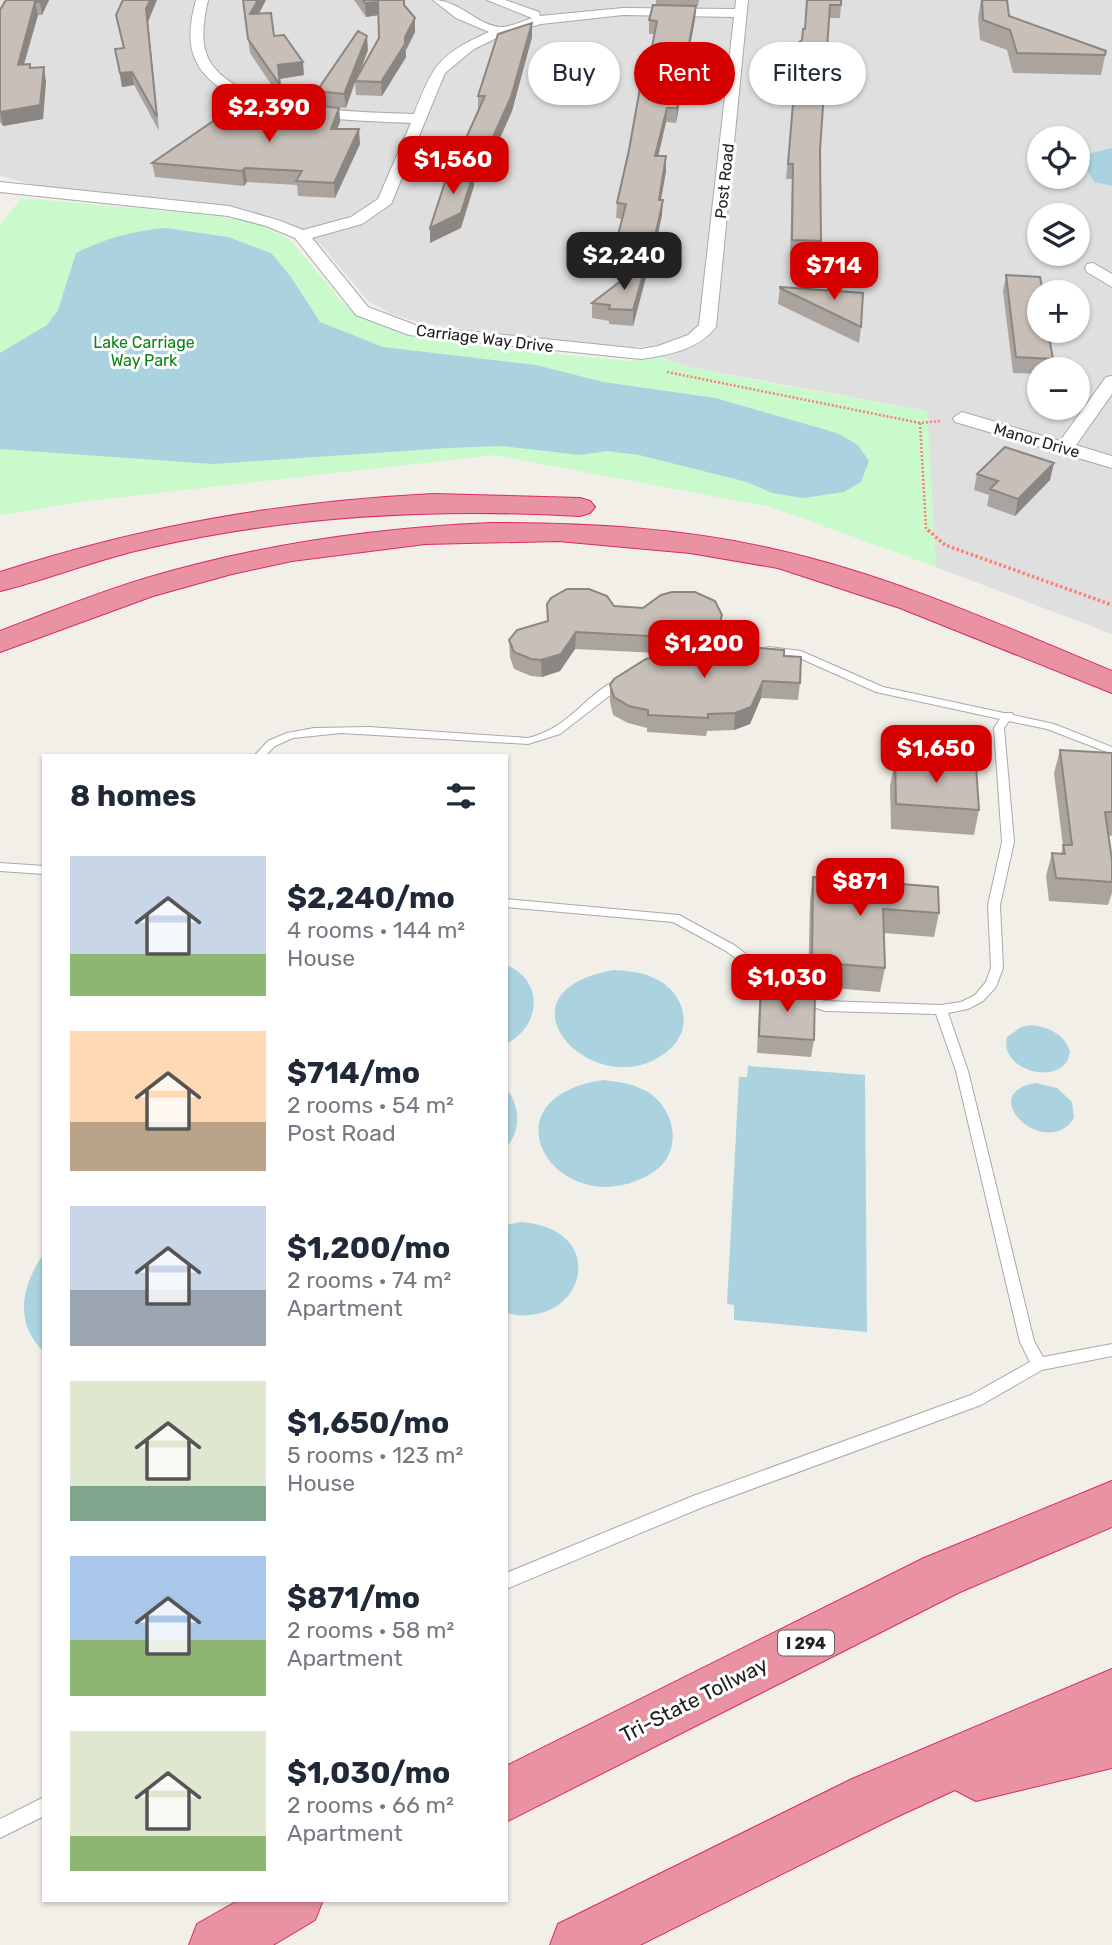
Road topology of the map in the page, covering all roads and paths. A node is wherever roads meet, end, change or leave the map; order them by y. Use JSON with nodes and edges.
{"nodes":[{"id":1,"x":202,"y":0,"type":"edge"},
{"id":2,"x":439,"y":0,"type":"edge"},
{"id":3,"x":493,"y":0,"type":"edge"},
{"id":4,"x":741,"y":7,"type":"edge"},
{"id":5,"x":534,"y":15,"type":"junction"},
{"id":6,"x":494,"y":29,"type":"junction"},
{"id":7,"x":420,"y":118,"type":"junction"},
{"id":8,"x":0,"y":187,"type":"edge"},
{"id":9,"x":301,"y":235,"type":"junction"},
{"id":10,"x":1093,"y":268,"type":"dead end"},
{"id":11,"x":1112,"y":282,"type":"edge"},
{"id":12,"x":678,"y":346,"type":"joint"},
{"id":13,"x":641,"y":354,"type":"junction"},
{"id":14,"x":1112,"y":381,"type":"edge"},
{"id":15,"x":962,"y":418,"type":"joint"},
{"id":16,"x":920,"y":423,"type":"junction"},
{"id":17,"x":1065,"y":447,"type":"junction"},
{"id":18,"x":1112,"y":462,"type":"edge"},
{"id":19,"x":0,"y":582,"type":"edge"},
{"id":20,"x":1112,"y":606,"type":"edge"},
{"id":21,"x":0,"y":642,"type":"edge"},
{"id":22,"x":756,"y":651,"type":"edge"},
{"id":23,"x":1112,"y":654,"type":"edge"},
{"id":24,"x":632,"y":675,"type":"edge"},
{"id":25,"x":1112,"y":683,"type":"edge"},
{"id":26,"x":1008,"y":716,"type":"junction"},
{"id":27,"x":1112,"y":751,"type":"edge"},
{"id":28,"x":260,"y":754,"type":"edge"},
{"id":29,"x":0,"y":867,"type":"edge"},
{"id":30,"x":42,"y":870,"type":"edge"},
{"id":31,"x":508,"y":903,"type":"edge"},
{"id":32,"x":941,"y":1010,"type":"junction"},
{"id":33,"x":1112,"y":1350,"type":"edge"},
{"id":34,"x":1039,"y":1364,"type":"junction"},
{"id":35,"x":1112,"y":1504,"type":"edge"},
{"id":36,"x":508,"y":1580,"type":"edge"},
{"id":37,"x":1112,"y":1695,"type":"edge"},
{"id":38,"x":1112,"y":1741,"type":"edge"},
{"id":39,"x":508,"y":1794,"type":"edge"},
{"id":40,"x":872,"y":1799,"type":"junction"},
{"id":41,"x":42,"y":1808,"type":"edge"},
{"id":42,"x":0,"y":1829,"type":"edge"},
{"id":43,"x":292,"y":1902,"type":"edge"},
{"id":44,"x":218,"y":1945,"type":"edge"},
{"id":45,"x":579,"y":1945,"type":"edge"}],
"edges":[{"from":1,"to":7,"type":"street"},
{"from":2,"to":6,"type":"street"},
{"from":3,"to":5,"type":"street"},
{"from":4,"to":5,"type":"street"},
{"from":4,"to":12,"type":"street","name":"Post Road"},
{"from":5,"to":6,"type":"street"},
{"from":6,"to":7,"type":"street"},
{"from":7,"to":9,"type":"street"},
{"from":8,"to":9,"type":"street","name":"Carriage Way Drive"},
{"from":9,"to":13,"type":"street","name":"Carriage Way Drive"},
{"from":10,"to":11,"type":"street"},
{"from":12,"to":13,"type":"street","name":"Carriage Way Drive"},
{"from":13,"to":16,"type":"path"},
{"from":14,"to":17,"type":"street"},
{"from":15,"to":16,"type":"path"},
{"from":15,"to":17,"type":"street","name":"Manor Drive"},
{"from":16,"to":20,"type":"path"},
{"from":17,"to":18,"type":"street","name":"Manor Drive"},
{"from":19,"to":23,"type":"highway"},
{"from":21,"to":25,"type":"highway"},
{"from":22,"to":26,"type":"lane"},
{"from":24,"to":28,"type":"lane"},
{"from":26,"to":27,"type":"lane"},
{"from":26,"to":32,"type":"lane"},
{"from":29,"to":30,"type":"lane"},
{"from":31,"to":32,"type":"lane"},
{"from":32,"to":34,"type":"lane"},
{"from":33,"to":34,"type":"lane"},
{"from":34,"to":36,"type":"lane"},
{"from":35,"to":39,"type":"highway","name":"Tri-State Tollway","number":"I 294"},
{"from":37,"to":40,"type":"highway"},
{"from":38,"to":40,"type":"highway"},
{"from":40,"to":45,"type":"highway"},
{"from":41,"to":42,"type":"lane"},
{"from":43,"to":44,"type":"highway"}]}
